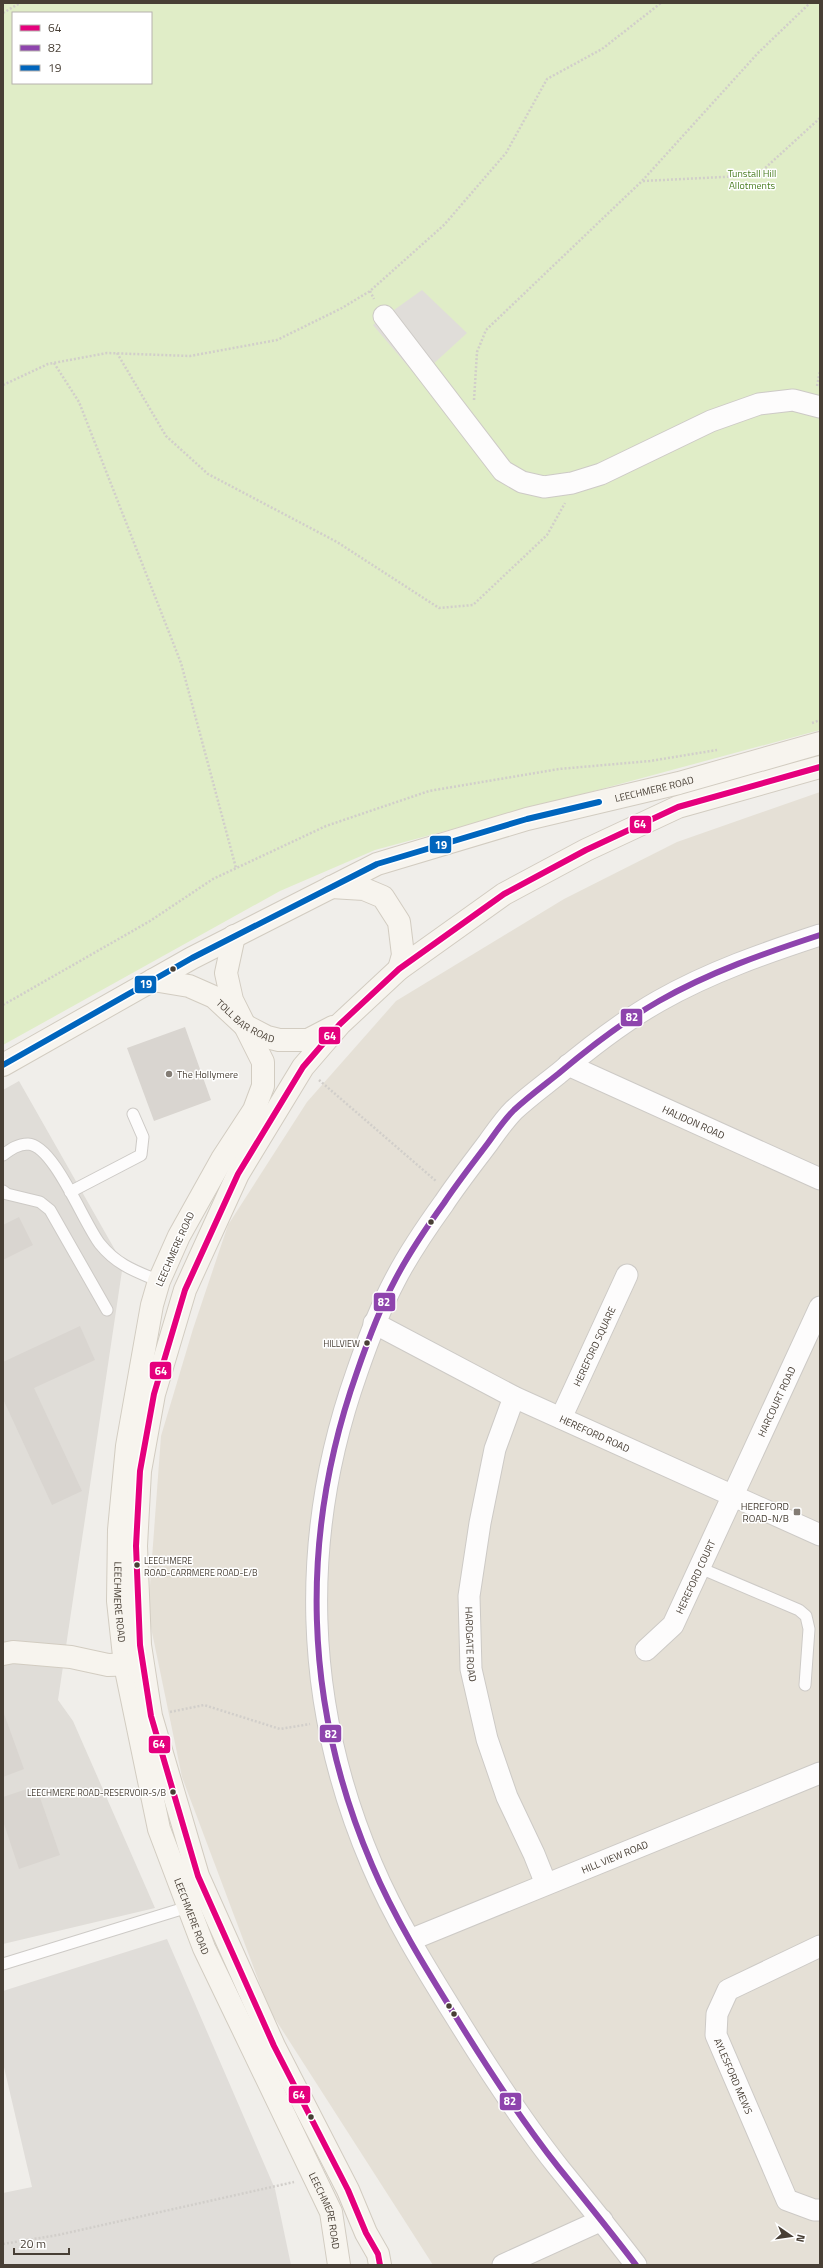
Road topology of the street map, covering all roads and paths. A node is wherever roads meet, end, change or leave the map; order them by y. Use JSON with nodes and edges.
{"nodes":[{"id":1,"x":20,"y":3,"type":"edge"},
{"id":2,"x":661,"y":3,"type":"edge"},
{"id":3,"x":810,"y":3,"type":"edge"},
{"id":4,"x":3,"y":13,"type":"edge"},
{"id":5,"x":820,"y":118,"type":"edge"},
{"id":6,"x":642,"y":181,"type":"junction"},
{"id":7,"x":384,"y":316,"type":"dead end"},
{"id":8,"x":117,"y":353,"type":"junction"},
{"id":9,"x":54,"y":363,"type":"junction"},
{"id":10,"x":3,"y":385,"type":"edge"},
{"id":11,"x":474,"y":403,"type":"dead end"},
{"id":12,"x":820,"y":407,"type":"edge"},
{"id":13,"x":577,"y":482,"type":"junction"},
{"id":14,"x":820,"y":742,"type":"edge"},
{"id":15,"x":724,"y":748,"type":"dead end"},
{"id":16,"x":820,"y":767,"type":"edge"},
{"id":17,"x":236,"y":868,"type":"junction"},
{"id":18,"x":330,"y":887,"type":"junction"},
{"id":19,"x":820,"y":935,"type":"edge"},
{"id":20,"x":234,"y":936,"type":"junction"},
{"id":21,"x":400,"y":969,"type":"junction"},
{"id":22,"x":153,"y":980,"type":"junction"},
{"id":23,"x":3,"y":1005,"type":"edge"},
{"id":24,"x":340,"y":1024,"type":"junction"},
{"id":25,"x":244,"y":1025,"type":"junction"},
{"id":26,"x":3,"y":1065,"type":"edge"},
{"id":27,"x":568,"y":1065,"type":"junction"},
{"id":28,"x":304,"y":1067,"type":"junction"},
{"id":29,"x":133,"y":1114,"type":"dead end"},
{"id":30,"x":3,"y":1154,"type":"edge"},
{"id":31,"x":820,"y":1179,"type":"edge"},
{"id":32,"x":3,"y":1191,"type":"edge"},
{"id":33,"x":70,"y":1192,"type":"junction"},
{"id":34,"x":450,"y":1193,"type":"junction"},
{"id":35,"x":627,"y":1275,"type":"dead end"},
{"id":36,"x":159,"y":1281,"type":"junction"},
{"id":37,"x":820,"y":1307,"type":"edge"},
{"id":38,"x":107,"y":1310,"type":"dead end"},
{"id":39,"x":374,"y":1322,"type":"junction"},
{"id":40,"x":514,"y":1397,"type":"junction"},
{"id":41,"x":561,"y":1418,"type":"junction"},
{"id":42,"x":734,"y":1496,"type":"junction"},
{"id":43,"x":820,"y":1535,"type":"edge"},
{"id":44,"x":700,"y":1568,"type":"junction"},
{"id":45,"x":646,"y":1650,"type":"dead end"},
{"id":46,"x":3,"y":1654,"type":"edge"},
{"id":47,"x":133,"y":1655,"type":"junction"},
{"id":48,"x":805,"y":1685,"type":"dead end"},
{"id":49,"x":151,"y":1716,"type":"junction"},
{"id":50,"x":328,"y":1720,"type":"junction"},
{"id":51,"x":820,"y":1773,"type":"edge"},
{"id":52,"x":546,"y":1884,"type":"junction"},
{"id":53,"x":188,"y":1908,"type":"junction"},
{"id":54,"x":410,"y":1940,"type":"junction"},
{"id":55,"x":820,"y":1946,"type":"edge"},
{"id":56,"x":3,"y":1964,"type":"edge"},
{"id":57,"x":314,"y":2175,"type":"junction"},
{"id":58,"x":820,"y":2210,"type":"edge"},
{"id":59,"x":602,"y":2220,"type":"junction"},
{"id":60,"x":3,"y":2244,"type":"edge"},
{"id":61,"x":339,"y":2265,"type":"edge"},
{"id":62,"x":380,"y":2265,"type":"edge"},
{"id":63,"x":502,"y":2265,"type":"edge"},
{"id":64,"x":636,"y":2265,"type":"edge"}],
"edges":[{"from":1,"to":4,"type":"path"},
{"from":2,"to":8,"type":"path"},
{"from":3,"to":6,"type":"path"},
{"from":5,"to":6,"type":"path"},
{"from":6,"to":11,"type":"path"},
{"from":7,"to":13,"type":"street"},
{"from":8,"to":9,"type":"path"},
{"from":8,"to":13,"type":"path"},
{"from":9,"to":10,"type":"path"},
{"from":9,"to":17,"type":"path"},
{"from":12,"to":13,"type":"street"},
{"from":14,"to":18,"type":"street","name":"LEECHMERE ROAD"},
{"from":15,"to":17,"type":"path"},
{"from":16,"to":21,"type":"street","name":"LEECHMERE ROAD"},
{"from":17,"to":23,"type":"path"},
{"from":18,"to":20,"type":"street","name":"LEECHMERE ROAD"},
{"from":18,"to":21,"type":"street"},
{"from":19,"to":27,"type":"street"},
{"from":20,"to":22,"type":"street","name":"LEECHMERE ROAD"},
{"from":20,"to":25,"type":"street","name":"LEECHMERE ROAD"},
{"from":21,"to":24,"type":"street","name":"LEECHMERE ROAD"},
{"from":22,"to":25,"type":"street","name":"TOLL BAR ROAD"},
{"from":22,"to":26,"type":"street"},
{"from":24,"to":25,"type":"street","name":"TOLL BAR ROAD"},
{"from":24,"to":28,"type":"street","name":"LEECHMERE ROAD"},
{"from":25,"to":36,"type":"street","name":"LEECHMERE ROAD"},
{"from":27,"to":31,"type":"street","name":"HALIDON ROAD"},
{"from":27,"to":34,"type":"street"},
{"from":28,"to":34,"type":"path"},
{"from":28,"to":47,"type":"street","name":"LEECHMERE ROAD"},
{"from":29,"to":33,"type":"lane"},
{"from":30,"to":33,"type":"lane"},
{"from":32,"to":38,"type":"lane"},
{"from":33,"to":36,"type":"lane"},
{"from":34,"to":39,"type":"street"},
{"from":35,"to":41,"type":"street","name":"HEREFORD SQUARE"},
{"from":36,"to":47,"type":"street","name":"LEECHMERE ROAD"},
{"from":37,"to":42,"type":"street","name":"HARCOURT ROAD"},
{"from":39,"to":40,"type":"street","name":"HEREFORD ROAD"},
{"from":39,"to":50,"type":"street"},
{"from":40,"to":41,"type":"street","name":"HEREFORD ROAD"},
{"from":40,"to":52,"type":"street","name":"HARDGATE ROAD"},
{"from":41,"to":42,"type":"street","name":"HEREFORD ROAD"},
{"from":42,"to":43,"type":"street","name":"HEREFORD ROAD"},
{"from":42,"to":44,"type":"street","name":"HEREFORD COURT"},
{"from":44,"to":45,"type":"street","name":"HEREFORD COURT"},
{"from":44,"to":48,"type":"lane"},
{"from":46,"to":47,"type":"street"},
{"from":47,"to":49,"type":"street","name":"LEECHMERE ROAD"},
{"from":47,"to":53,"type":"street","name":"LEECHMERE ROAD"},
{"from":49,"to":50,"type":"path"},
{"from":49,"to":62,"type":"street","name":"LEECHMERE ROAD"},
{"from":50,"to":54,"type":"street"},
{"from":51,"to":52,"type":"street","name":"HILL VIEW ROAD"},
{"from":52,"to":54,"type":"street","name":"HILL VIEW ROAD"},
{"from":53,"to":56,"type":"lane"},
{"from":53,"to":57,"type":"street","name":"LEECHMERE ROAD"},
{"from":54,"to":59,"type":"street"},
{"from":55,"to":58,"type":"street","name":"AYLESFORD MEWS"},
{"from":57,"to":60,"type":"path"},
{"from":57,"to":61,"type":"street","name":"LEECHMERE ROAD"},
{"from":59,"to":63,"type":"street"},
{"from":59,"to":64,"type":"street"}]}
